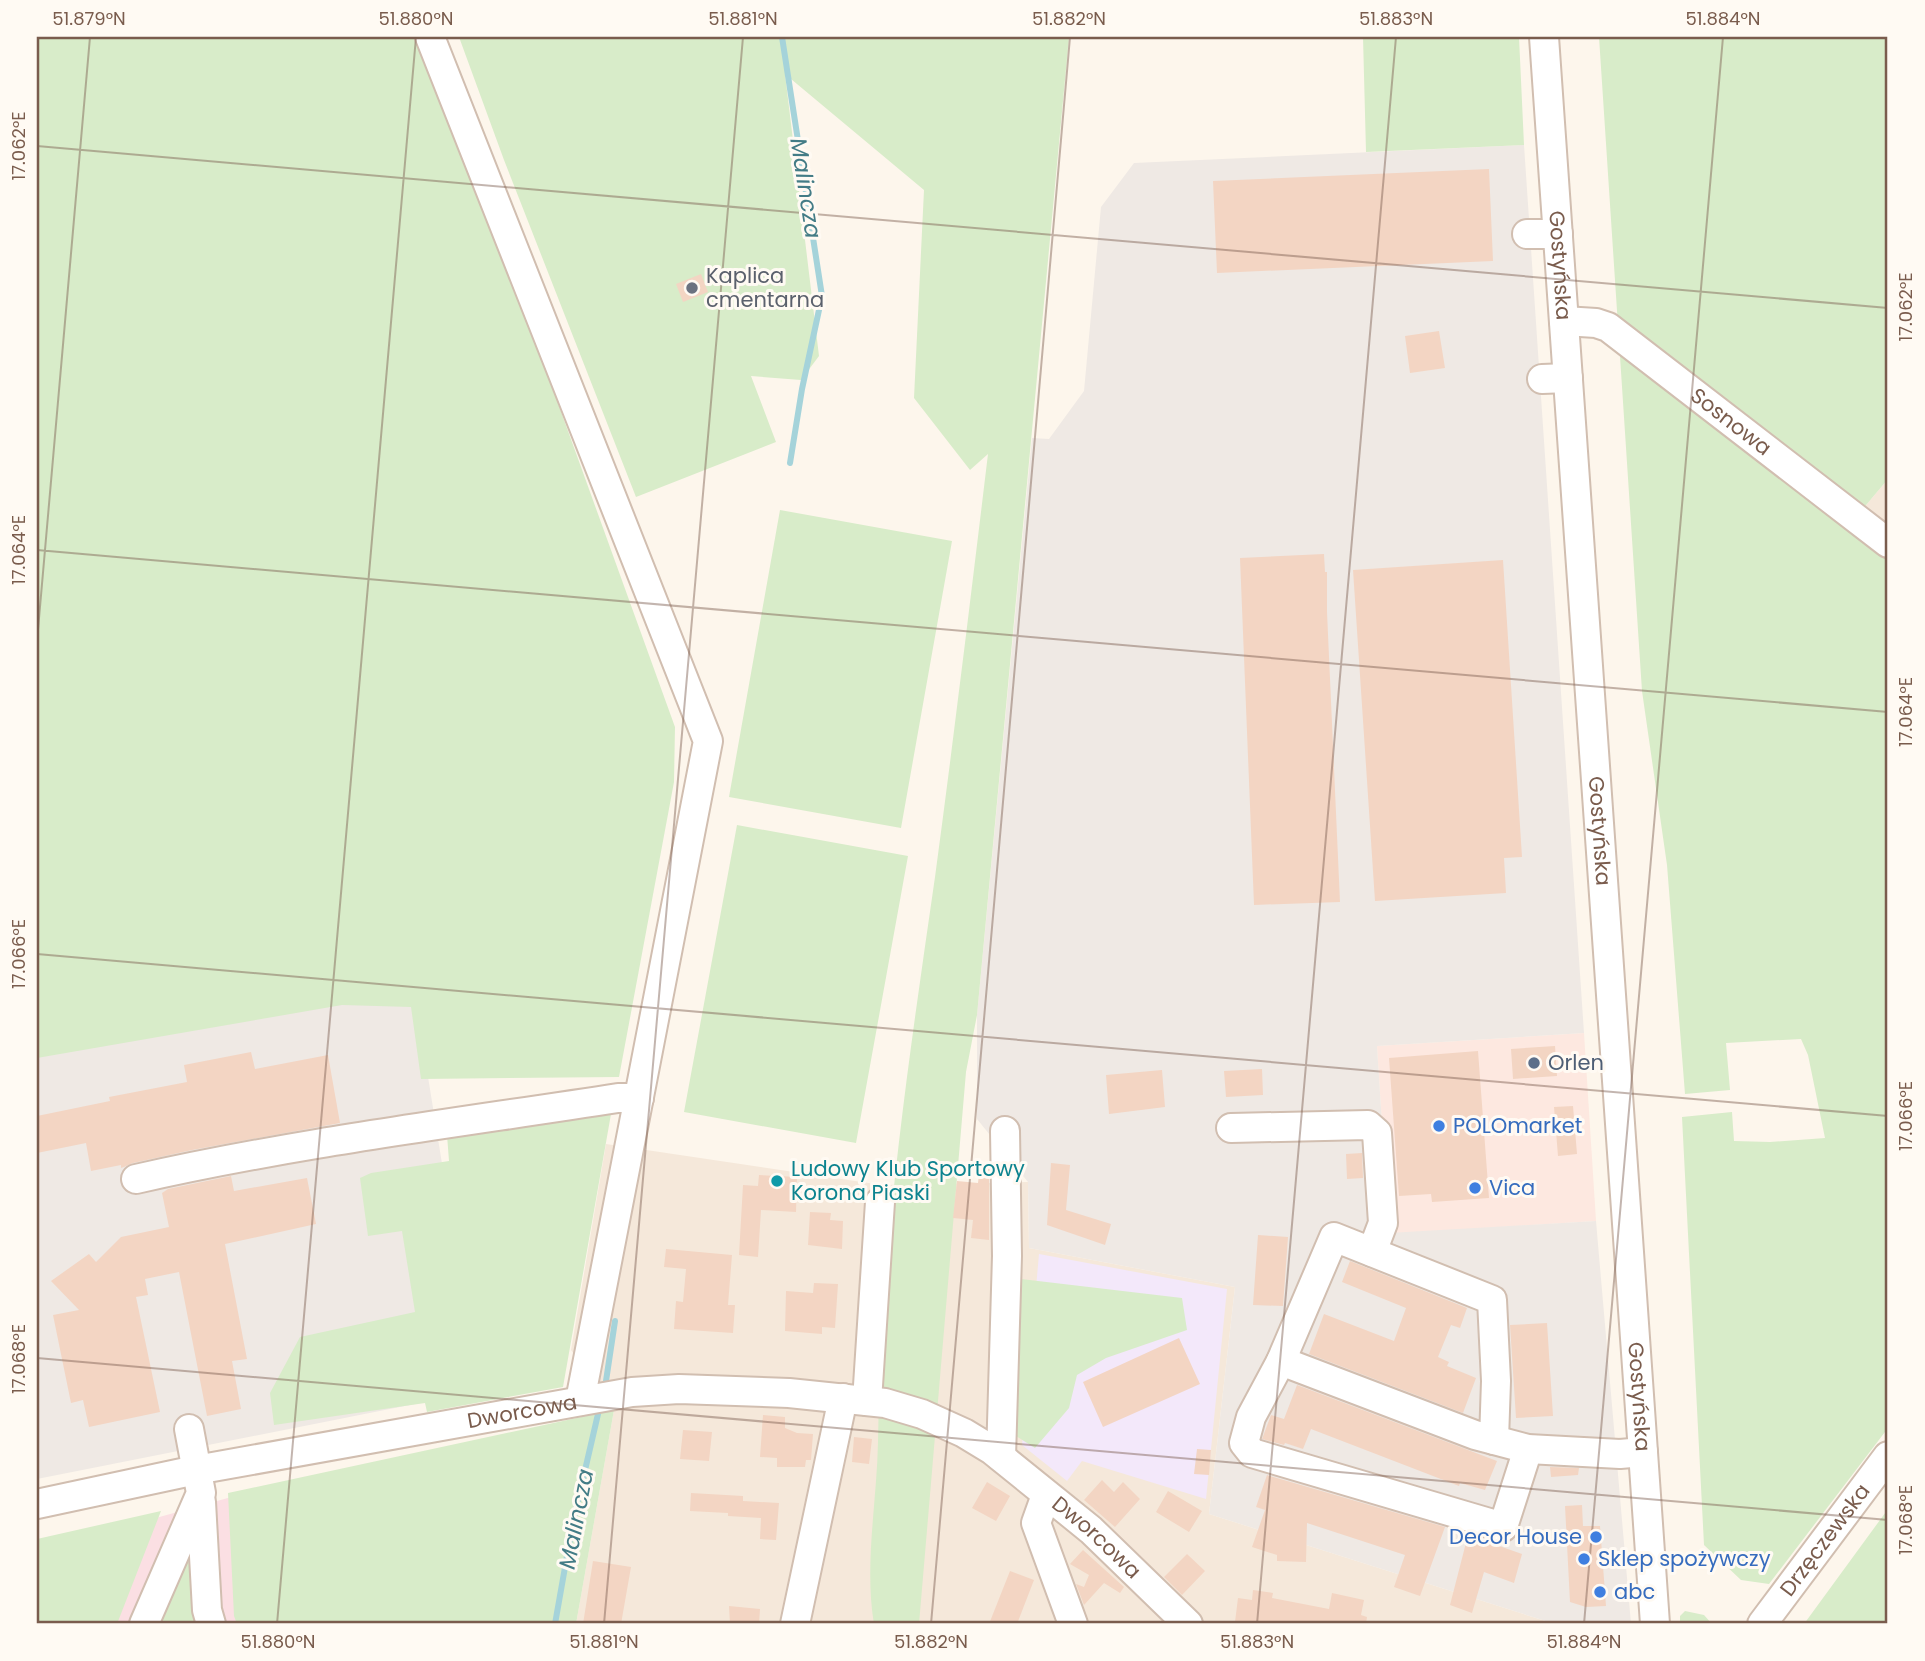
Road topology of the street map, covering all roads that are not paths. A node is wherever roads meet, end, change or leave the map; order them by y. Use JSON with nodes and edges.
{"nodes":[{"id":1,"x":430,"y":37,"type":"edge"},
{"id":2,"x":1544,"y":37,"type":"edge"},
{"id":3,"x":1527,"y":234,"type":"dead end"},
{"id":4,"x":1558,"y":234,"type":"junction"},
{"id":5,"x":1564,"y":321,"type":"junction"},
{"id":6,"x":1888,"y":542,"type":"edge"},
{"id":7,"x":639,"y":1098,"type":"junction"},
{"id":8,"x":1231,"y":1128,"type":"dead end"},
{"id":9,"x":1005,"y":1131,"type":"dead end"},
{"id":10,"x":136,"y":1179,"type":"dead end"},
{"id":11,"x":880,"y":1202,"type":"dead end"},
{"id":12,"x":1372,"y":1252,"type":"junction"},
{"id":13,"x":1281,"y":1361,"type":"junction"},
{"id":14,"x":855,"y":1399,"type":"junction"},
{"id":15,"x":580,"y":1401,"type":"junction"},
{"id":16,"x":189,"y":1429,"type":"dead end"},
{"id":17,"x":1494,"y":1440,"type":"junction"},
{"id":18,"x":1528,"y":1449,"type":"junction"},
{"id":19,"x":1643,"y":1452,"type":"junction"},
{"id":20,"x":1888,"y":1456,"type":"edge"},
{"id":21,"x":1001,"y":1457,"type":"junction"},
{"id":22,"x":199,"y":1482,"type":"junction"},
{"id":23,"x":1046,"y":1495,"type":"junction"},
{"id":24,"x":37,"y":1504,"type":"edge"},
{"id":25,"x":144,"y":1624,"type":"edge"},
{"id":26,"x":211,"y":1624,"type":"edge"},
{"id":27,"x":795,"y":1624,"type":"edge"},
{"id":28,"x":1073,"y":1624,"type":"edge"},
{"id":29,"x":1188,"y":1624,"type":"edge"},
{"id":30,"x":1654,"y":1624,"type":"edge"},
{"id":31,"x":1762,"y":1624,"type":"edge"}],
"edges":[{"from":1,"to":7,"type":"street"},
{"from":2,"to":4,"type":"street","name":"Gostyńska"},
{"from":3,"to":4,"type":"street"},
{"from":4,"to":5,"type":"street","name":"Gostyńska"},
{"from":5,"to":6,"type":"street","name":"Sosnowa"},
{"from":5,"to":19,"type":"street","name":"Gostyńska"},
{"from":7,"to":10,"type":"street"},
{"from":7,"to":15,"type":"street"},
{"from":8,"to":12,"type":"street"},
{"from":9,"to":21,"type":"street"},
{"from":11,"to":14,"type":"street"},
{"from":12,"to":13,"type":"street"},
{"from":12,"to":17,"type":"street"},
{"from":13,"to":17,"type":"street"},
{"from":13,"to":18,"type":"street"},
{"from":14,"to":15,"type":"street","name":"Dworcowa"},
{"from":14,"to":21,"type":"street","name":"Dworcowa"},
{"from":14,"to":27,"type":"street"},
{"from":15,"to":22,"type":"street","name":"Dworcowa"},
{"from":16,"to":22,"type":"street"},
{"from":17,"to":18,"type":"street"},
{"from":18,"to":19,"type":"street"},
{"from":19,"to":30,"type":"street","name":"Gostyńska"},
{"from":20,"to":31,"type":"street","name":"Drzęczewska"},
{"from":21,"to":23,"type":"street","name":"Dworcowa"},
{"from":22,"to":24,"type":"street","name":"Dworcowa"},
{"from":22,"to":25,"type":"street"},
{"from":22,"to":26,"type":"street"},
{"from":23,"to":28,"type":"street"},
{"from":23,"to":29,"type":"street","name":"Dworcowa"}]}
